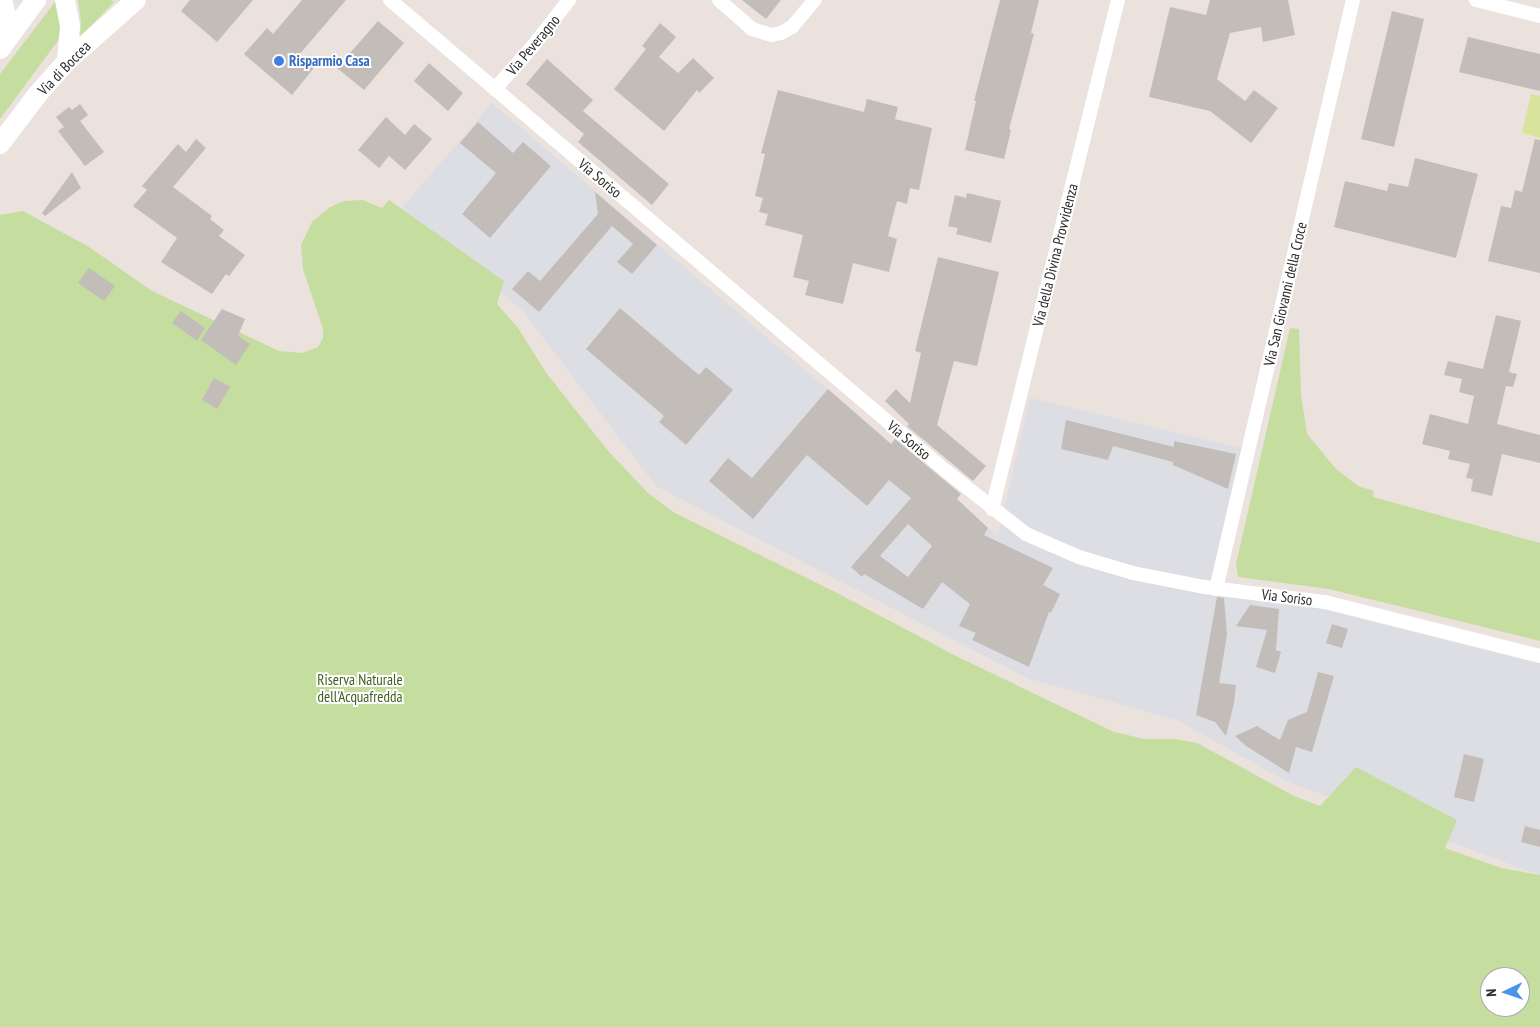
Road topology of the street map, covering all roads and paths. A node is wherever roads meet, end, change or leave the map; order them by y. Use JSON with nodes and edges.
{"nodes":[{"id":1,"x":2,"y":0,"type":"edge"},
{"id":2,"x":36,"y":0,"type":"edge"},
{"id":3,"x":65,"y":0,"type":"edge"},
{"id":4,"x":136,"y":0,"type":"edge"},
{"id":5,"x":390,"y":0,"type":"edge"},
{"id":6,"x":569,"y":0,"type":"edge"},
{"id":7,"x":719,"y":0,"type":"edge"},
{"id":8,"x":815,"y":0,"type":"edge"},
{"id":9,"x":1118,"y":0,"type":"edge"},
{"id":10,"x":1354,"y":0,"type":"edge"},
{"id":11,"x":1476,"y":0,"type":"edge"},
{"id":12,"x":1540,"y":16,"type":"edge"},
{"id":13,"x":6,"y":41,"type":"edge"},
{"id":14,"x":67,"y":61,"type":"junction"},
{"id":15,"x":495,"y":89,"type":"junction"},
{"id":16,"x":0,"y":144,"type":"edge"},
{"id":17,"x":992,"y":509,"type":"junction"},
{"id":18,"x":1216,"y":589,"type":"junction"},
{"id":19,"x":1540,"y":656,"type":"edge"}],
"edges":[{"from":1,"to":13,"type":"main road"},
{"from":2,"to":13,"type":"main road"},
{"from":3,"to":14,"type":"main road"},
{"from":4,"to":14,"type":"main road","name":"Via di Boccea"},
{"from":5,"to":15,"type":"street","name":"Via Soriso"},
{"from":6,"to":15,"type":"street","name":"Via Peveragno"},
{"from":7,"to":8,"type":"street"},
{"from":9,"to":17,"type":"street","name":"Via della Divina Provvidenza"},
{"from":10,"to":18,"type":"street","name":"Via San Giovanni della Croce"},
{"from":11,"to":12,"type":"street"},
{"from":14,"to":16,"type":"main road","name":"Via di Boccea"},
{"from":15,"to":17,"type":"street","name":"Via Soriso"},
{"from":17,"to":18,"type":"street","name":"Via Soriso"},
{"from":18,"to":19,"type":"street","name":"Via Soriso"}]}
